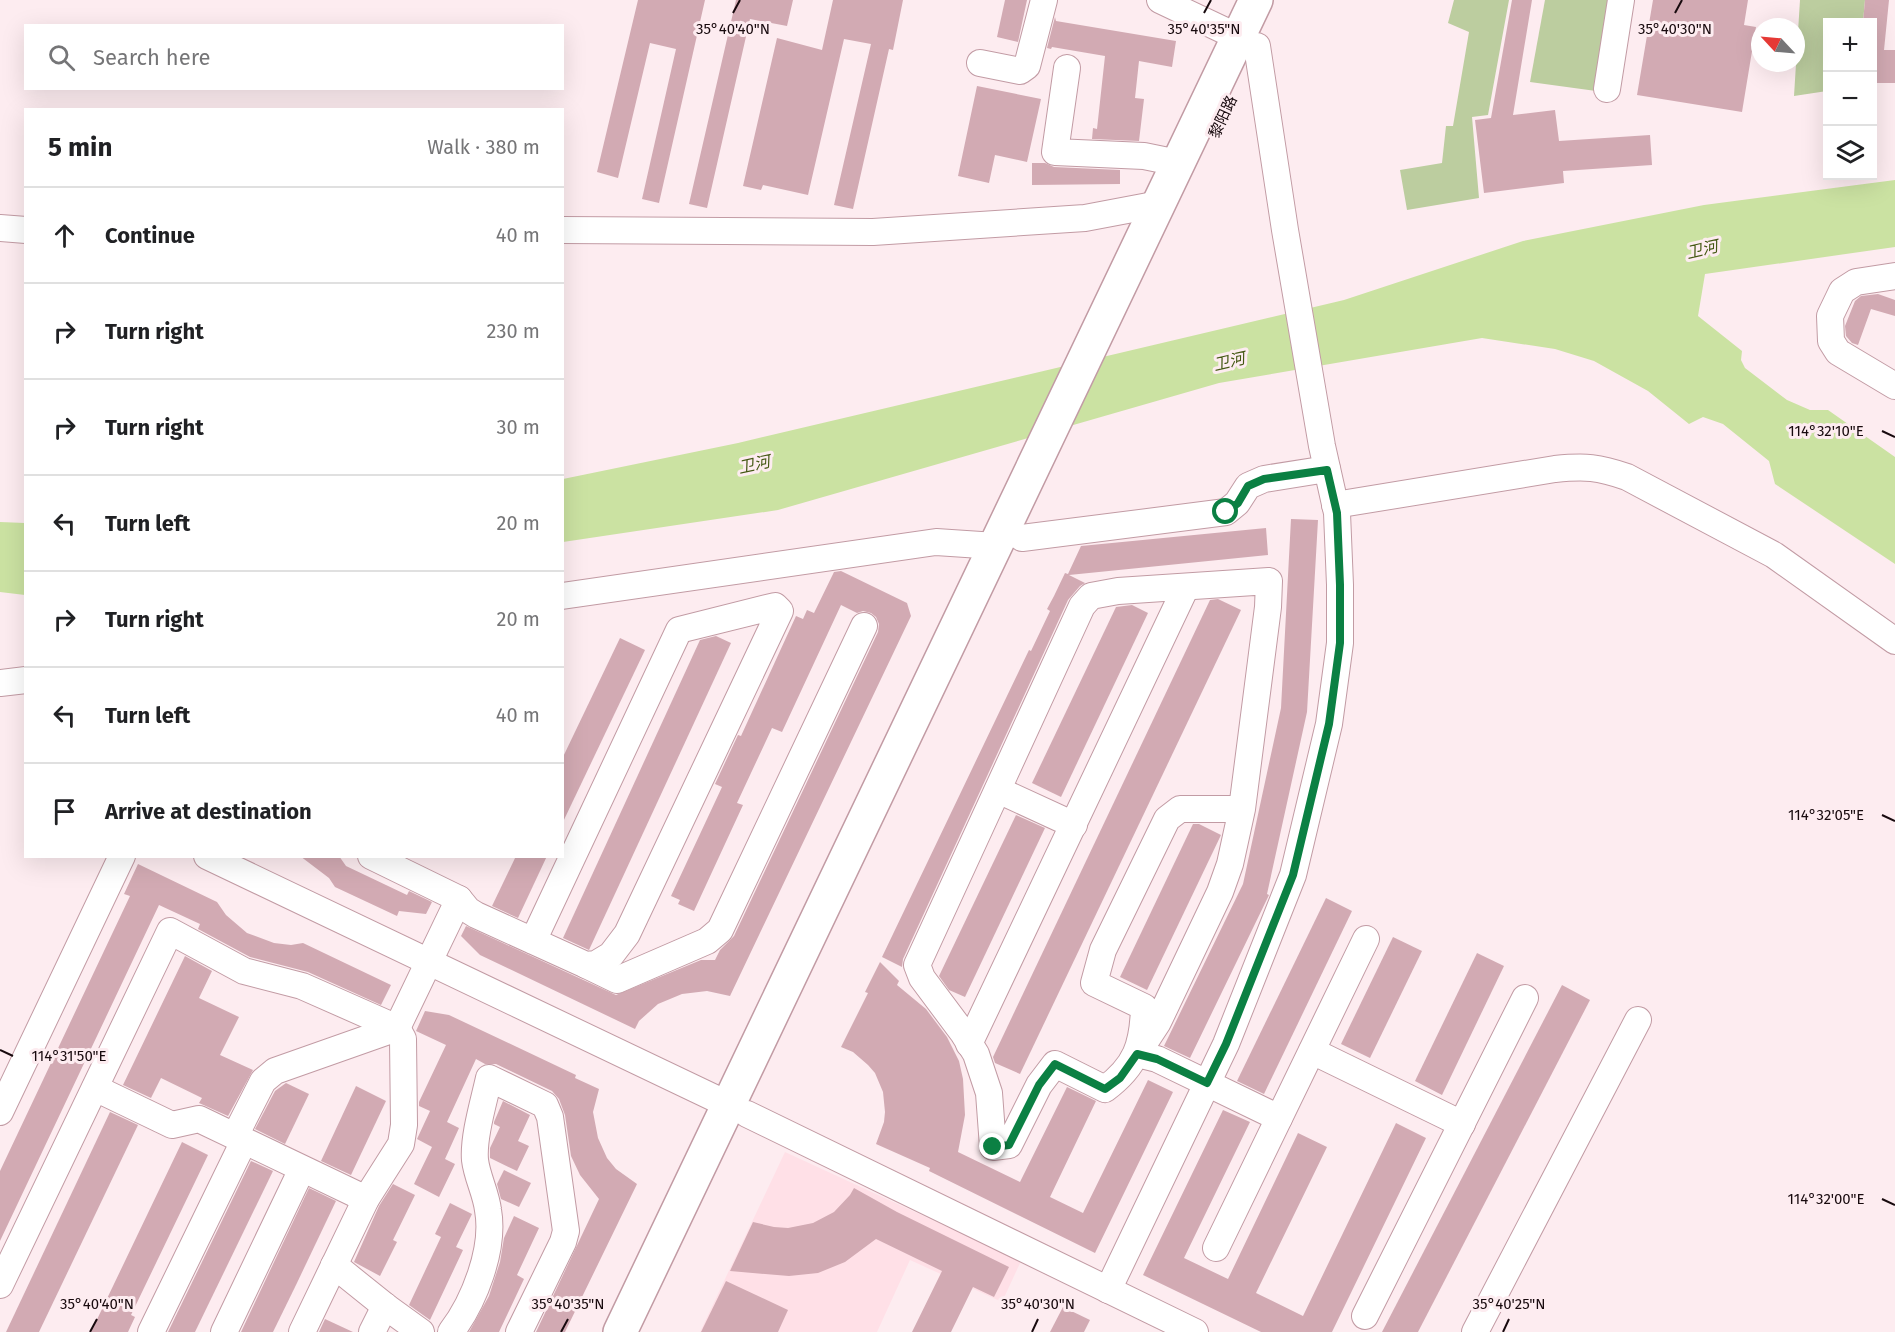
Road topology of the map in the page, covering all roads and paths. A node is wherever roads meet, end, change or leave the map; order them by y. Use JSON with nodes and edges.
{"nodes":[{"id":1,"x":1044,"y":0,"type":"edge"},
{"id":2,"x":1160,"y":0,"type":"edge"},
{"id":3,"x":1256,"y":0,"type":"edge"},
{"id":4,"x":1278,"y":0,"type":"edge"},
{"id":5,"x":1621,"y":0,"type":"edge"},
{"id":6,"x":1247,"y":41,"type":"junction"},
{"id":7,"x":981,"y":63,"type":"dead end"},
{"id":8,"x":1066,"y":68,"type":"dead end"},
{"id":9,"x":1607,"y":90,"type":"dead end"},
{"id":10,"x":1178,"y":163,"type":"junction"},
{"id":11,"x":1158,"y":221,"type":"junction"},
{"id":12,"x":0,"y":228,"type":"edge"},
{"id":13,"x":24,"y":230,"type":"edge"},
{"id":14,"x":564,"y":230,"type":"edge"},
{"id":15,"x":1895,"y":276,"type":"edge"},
{"id":16,"x":1895,"y":386,"type":"edge"},
{"id":17,"x":1327,"y":470,"type":"junction"},
{"id":18,"x":1335,"y":505,"type":"junction"},
{"id":19,"x":1013,"y":533,"type":"junction"},
{"id":20,"x":1186,"y":587,"type":"junction"},
{"id":21,"x":564,"y":596,"type":"edge"},
{"id":22,"x":864,"y":626,"type":"dead end"},
{"id":23,"x":1895,"y":640,"type":"edge"},
{"id":24,"x":24,"y":680,"type":"edge"},
{"id":25,"x":0,"y":683,"type":"edge"},
{"id":26,"x":998,"y":790,"type":"junction"},
{"id":27,"x":1242,"y":809,"type":"junction"},
{"id":28,"x":1074,"y":825,"type":"junction"},
{"id":29,"x":121,"y":858,"type":"edge"},
{"id":30,"x":211,"y":858,"type":"edge"},
{"id":31,"x":375,"y":858,"type":"edge"},
{"id":32,"x":459,"y":899,"type":"junction"},
{"id":33,"x":1366,"y":939,"type":"dead end"},
{"id":34,"x":533,"y":941,"type":"junction"},
{"id":35,"x":429,"y":962,"type":"junction"},
{"id":36,"x":586,"y":965,"type":"junction"},
{"id":37,"x":1525,"y":999,"type":"dead end"},
{"id":38,"x":1638,"y":1020,"type":"dead end"},
{"id":39,"x":397,"y":1028,"type":"junction"},
{"id":40,"x":969,"y":1044,"type":"junction"},
{"id":41,"x":1312,"y":1051,"type":"junction"},
{"id":42,"x":1137,"y":1054,"type":"junction"},
{"id":43,"x":1207,"y":1083,"type":"junction"},
{"id":44,"x":95,"y":1088,"type":"junction"},
{"id":45,"x":738,"y":1109,"type":"junction"},
{"id":46,"x":0,"y":1112,"type":"edge"},
{"id":47,"x":1279,"y":1118,"type":"junction"},
{"id":48,"x":1462,"y":1124,"type":"junction"},
{"id":49,"x":240,"y":1138,"type":"junction"},
{"id":50,"x":302,"y":1169,"type":"junction"},
{"id":51,"x":366,"y":1199,"type":"junction"},
{"id":52,"x":1216,"y":1248,"type":"dead end"},
{"id":53,"x":334,"y":1265,"type":"junction"},
{"id":54,"x":0,"y":1285,"type":"edge"},
{"id":55,"x":1108,"y":1290,"type":"junction"},
{"id":56,"x":385,"y":1306,"type":"junction"},
{"id":57,"x":1365,"y":1316,"type":"dead end"},
{"id":58,"x":151,"y":1332,"type":"edge"},
{"id":59,"x":224,"y":1332,"type":"edge"},
{"id":60,"x":302,"y":1332,"type":"edge"},
{"id":61,"x":372,"y":1332,"type":"edge"},
{"id":62,"x":421,"y":1332,"type":"edge"},
{"id":63,"x":451,"y":1332,"type":"edge"},
{"id":64,"x":519,"y":1332,"type":"edge"},
{"id":65,"x":620,"y":1332,"type":"edge"},
{"id":66,"x":643,"y":1332,"type":"edge"},
{"id":67,"x":1195,"y":1332,"type":"edge"},
{"id":68,"x":1475,"y":1332,"type":"edge"}],
"edges":[{"from":1,"to":7,"type":"street"},
{"from":2,"to":6,"type":"street"},
{"from":3,"to":6,"type":"main road","name":"黎阳路"},
{"from":4,"to":6,"type":"main road","name":"黎阳路"},
{"from":5,"to":9,"type":"street"},
{"from":6,"to":10,"type":"main road","name":"黎阳路"},
{"from":6,"to":11,"type":"main road","name":"黎阳路"},
{"from":6,"to":17,"type":"street"},
{"from":8,"to":10,"type":"street"},
{"from":10,"to":11,"type":"main road","name":"黎阳路"},
{"from":11,"to":14,"type":"street"},
{"from":11,"to":19,"type":"main road"},
{"from":12,"to":13,"type":"street"},
{"from":15,"to":16,"type":"street"},
{"from":17,"to":18,"type":"street"},
{"from":17,"to":19,"type":"street"},
{"from":18,"to":23,"type":"street"},
{"from":18,"to":43,"type":"street"},
{"from":19,"to":21,"type":"street"},
{"from":19,"to":45,"type":"main road"},
{"from":20,"to":26,"type":"street"},
{"from":20,"to":27,"type":"street"},
{"from":20,"to":28,"type":"street"},
{"from":22,"to":36,"type":"street"},
{"from":24,"to":25,"type":"street"},
{"from":26,"to":28,"type":"street"},
{"from":26,"to":40,"type":"street"},
{"from":27,"to":42,"type":"street"},
{"from":27,"to":42,"type":"street"},
{"from":28,"to":40,"type":"street"},
{"from":29,"to":46,"type":"street"},
{"from":30,"to":35,"type":"street"},
{"from":31,"to":32,"type":"street"},
{"from":32,"to":34,"type":"street"},
{"from":32,"to":35,"type":"street"},
{"from":33,"to":41,"type":"street"},
{"from":34,"to":36,"type":"street"},
{"from":34,"to":36,"type":"street"},
{"from":35,"to":39,"type":"street"},
{"from":35,"to":45,"type":"street"},
{"from":37,"to":48,"type":"street"},
{"from":38,"to":68,"type":"street"},
{"from":39,"to":44,"type":"street"},
{"from":39,"to":49,"type":"street"},
{"from":39,"to":51,"type":"street"},
{"from":40,"to":42,"type":"street"},
{"from":41,"to":47,"type":"street"},
{"from":41,"to":48,"type":"street"},
{"from":42,"to":43,"type":"street"},
{"from":43,"to":47,"type":"street"},
{"from":43,"to":55,"type":"street"},
{"from":44,"to":49,"type":"street"},
{"from":44,"to":54,"type":"street"},
{"from":45,"to":55,"type":"street"},
{"from":45,"to":65,"type":"main road"},
{"from":45,"to":66,"type":"main road"},
{"from":47,"to":52,"type":"street"},
{"from":48,"to":57,"type":"street"},
{"from":49,"to":50,"type":"street"},
{"from":49,"to":58,"type":"street"},
{"from":50,"to":51,"type":"street"},
{"from":50,"to":59,"type":"street"},
{"from":51,"to":53,"type":"street"},
{"from":53,"to":56,"type":"street"},
{"from":53,"to":60,"type":"street"},
{"from":55,"to":67,"type":"street"},
{"from":56,"to":61,"type":"street"},
{"from":56,"to":62,"type":"street"},
{"from":63,"to":64,"type":"street"}]}
